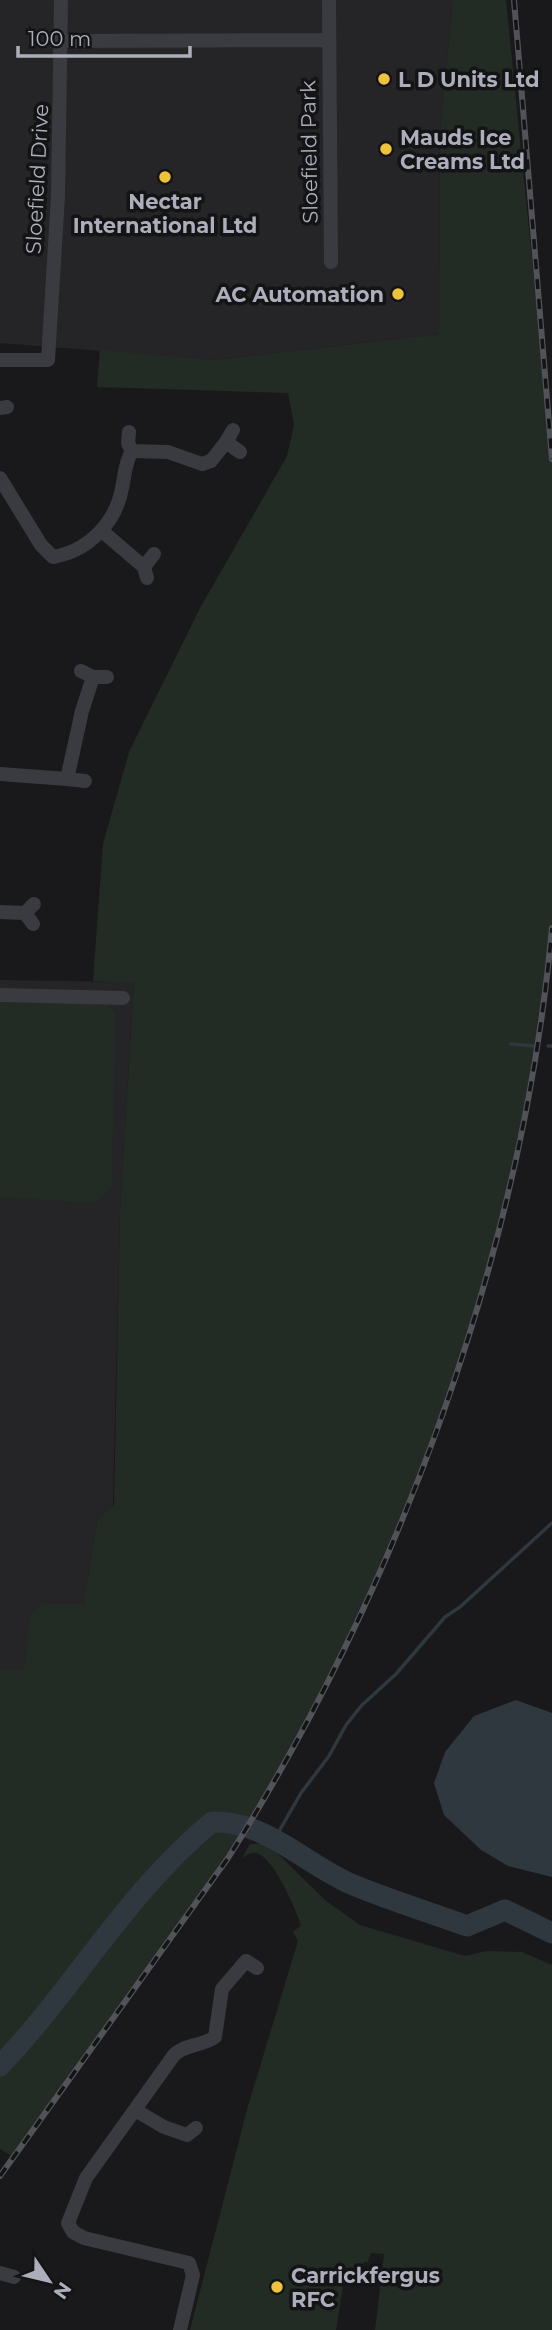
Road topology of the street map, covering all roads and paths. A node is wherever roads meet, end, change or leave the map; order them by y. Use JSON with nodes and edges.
{"nodes":[{"id":1,"x":61,"y":0,"type":"edge"},
{"id":2,"x":329,"y":0,"type":"edge"},
{"id":3,"x":329,"y":40,"type":"junction"},
{"id":4,"x":62,"y":41,"type":"junction"},
{"id":5,"x":331,"y":262,"type":"dead end"},
{"id":6,"x":0,"y":360,"type":"edge"},
{"id":7,"x":129,"y":432,"type":"dead end"},
{"id":8,"x":132,"y":451,"type":"junction"},
{"id":9,"x":240,"y":452,"type":"dead end"},
{"id":10,"x":1,"y":482,"type":"edge"},
{"id":11,"x":102,"y":531,"type":"junction"},
{"id":12,"x":154,"y":554,"type":"dead end"},
{"id":13,"x":94,"y":675,"type":"dead end"},
{"id":14,"x":0,"y":774,"type":"edge"},
{"id":15,"x":67,"y":779,"type":"junction"},
{"id":16,"x":85,"y":781,"type":"dead end"},
{"id":17,"x":0,"y":912,"type":"edge"},
{"id":18,"x":31,"y":914,"type":"dead end"},
{"id":19,"x":0,"y":995,"type":"edge"},
{"id":20,"x":123,"y":998,"type":"dead end"},
{"id":21,"x":247,"y":1961,"type":"dead end"},
{"id":22,"x":135,"y":2110,"type":"junction"},
{"id":23,"x":188,"y":2136,"type":"dead end"},
{"id":24,"x":180,"y":2330,"type":"edge"}],
"edges":[{"from":1,"to":4,"type":"street","name":"Sloefield Drive"},
{"from":2,"to":3,"type":"street","name":"Sloefield Park"},
{"from":3,"to":4,"type":"street"},
{"from":3,"to":5,"type":"street","name":"Sloefield Park"},
{"from":4,"to":6,"type":"street","name":"Sloefield Drive"},
{"from":7,"to":8,"type":"street"},
{"from":8,"to":9,"type":"street"},
{"from":8,"to":11,"type":"street"},
{"from":10,"to":11,"type":"street"},
{"from":11,"to":12,"type":"street"},
{"from":13,"to":15,"type":"street"},
{"from":14,"to":15,"type":"street"},
{"from":15,"to":16,"type":"street"},
{"from":17,"to":18,"type":"street"},
{"from":19,"to":20,"type":"street"},
{"from":21,"to":22,"type":"street"},
{"from":22,"to":23,"type":"street"},
{"from":22,"to":24,"type":"street"}]}
